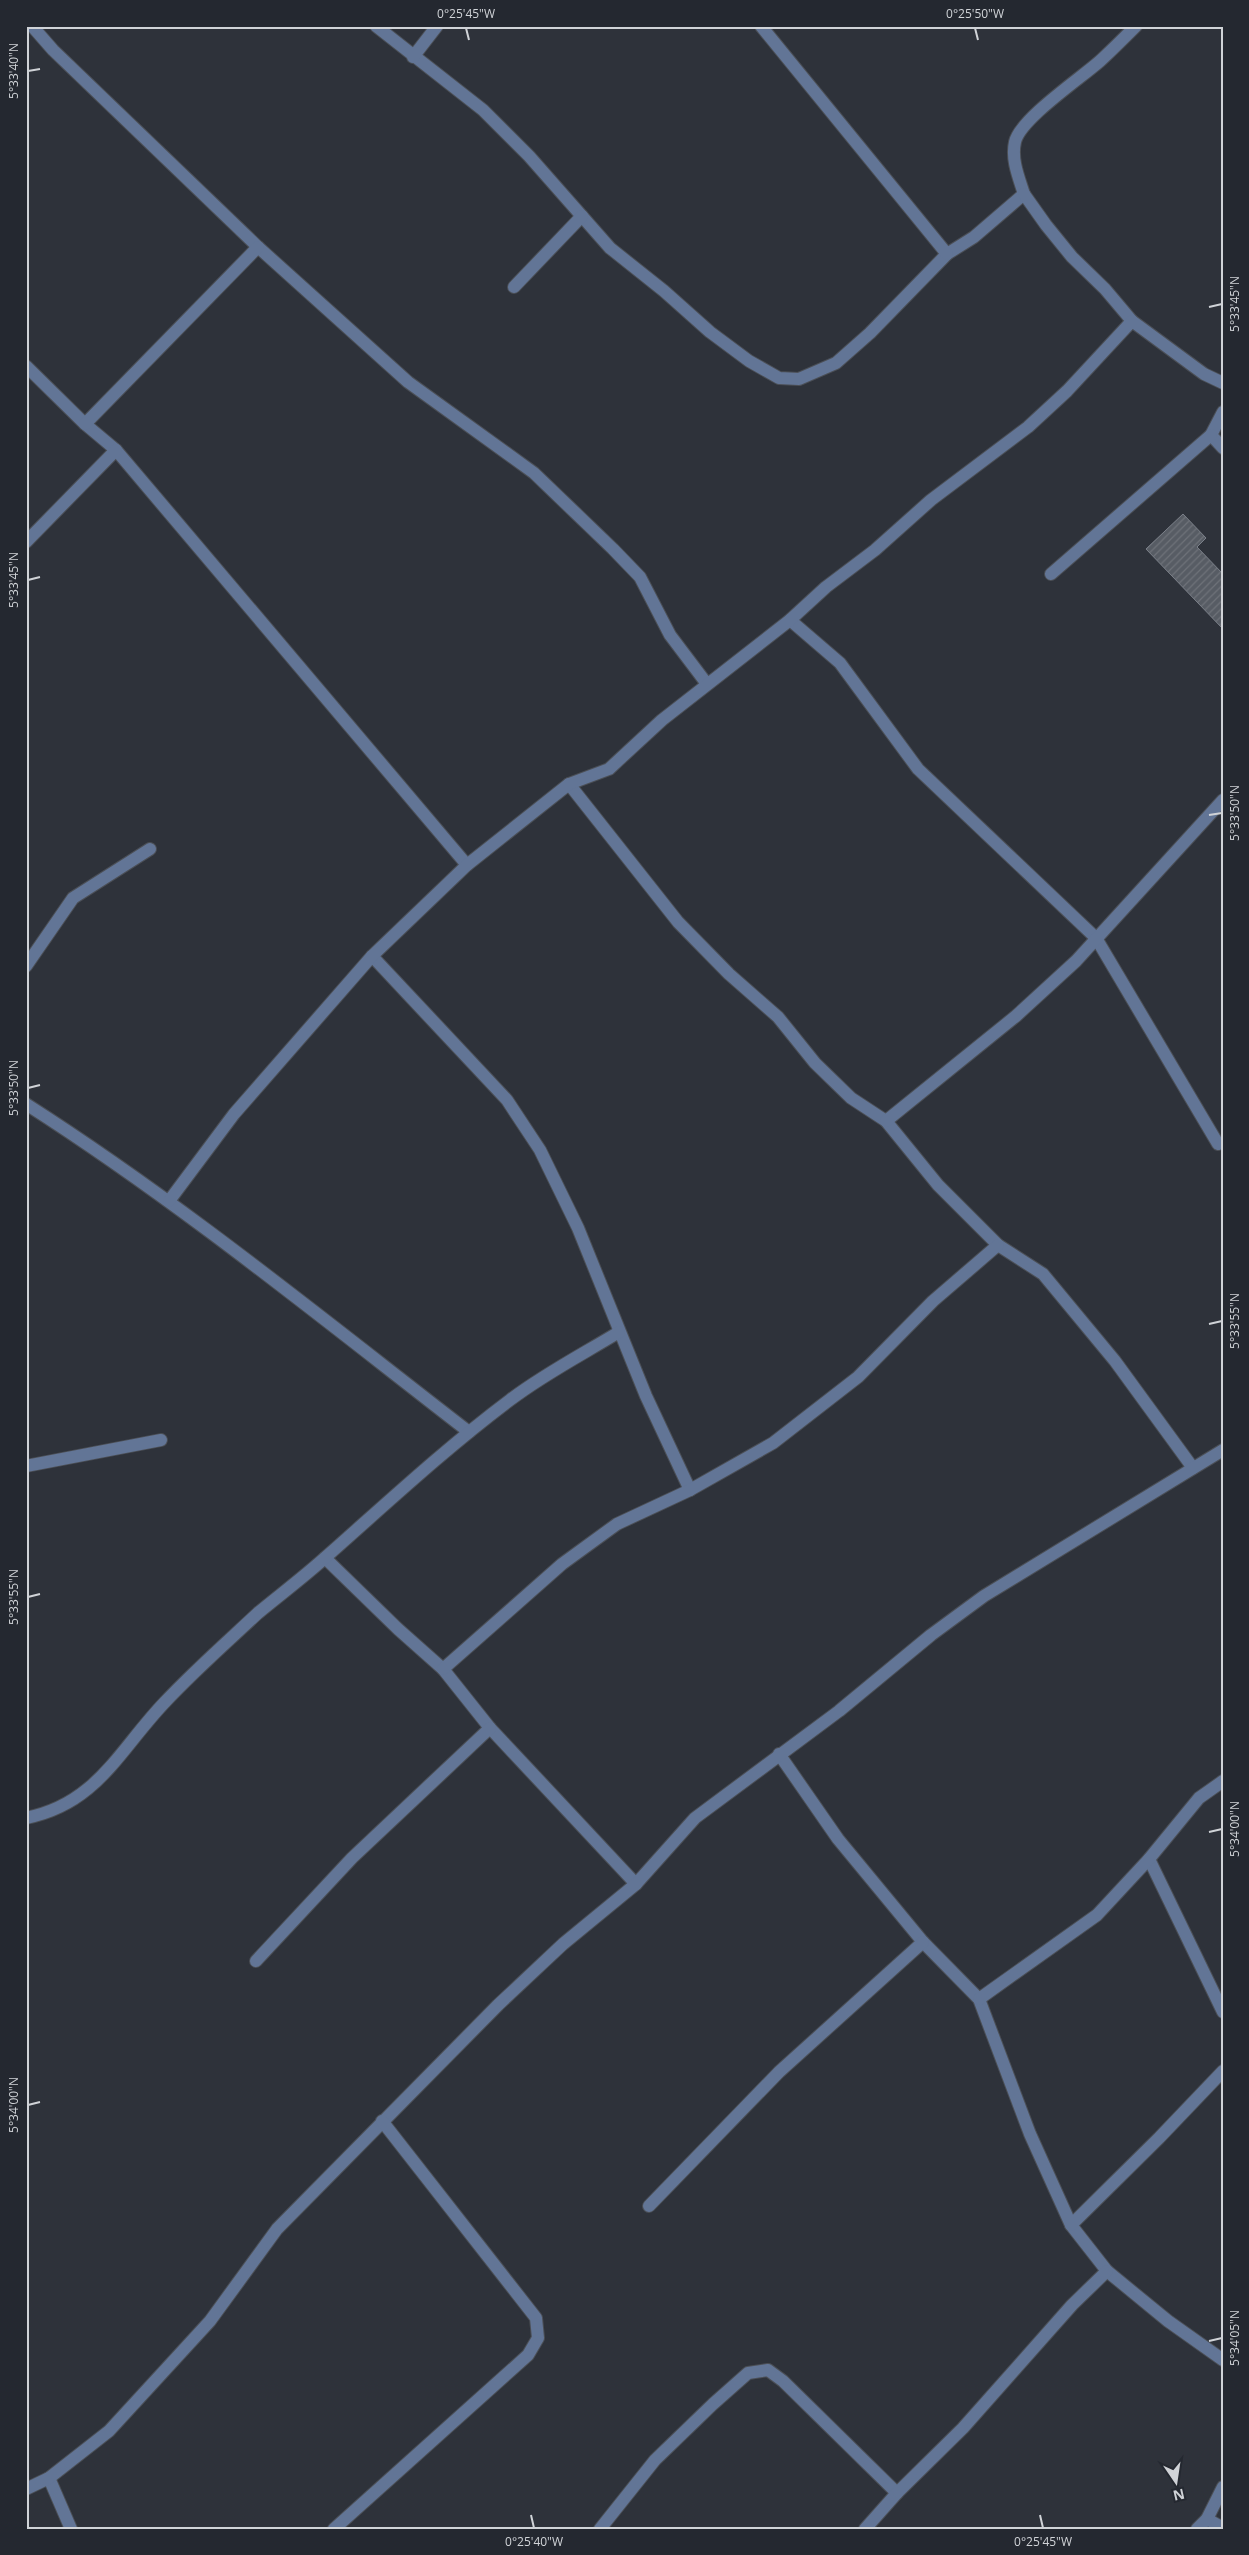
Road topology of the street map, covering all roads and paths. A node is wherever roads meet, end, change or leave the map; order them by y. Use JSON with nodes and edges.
{"nodes":[{"id":1,"x":32,"y":26,"type":"edge"},
{"id":2,"x":376,"y":26,"type":"edge"},
{"id":3,"x":437,"y":26,"type":"edge"},
{"id":4,"x":1136,"y":26,"type":"edge"},
{"id":5,"x":763,"y":27,"type":"edge"},
{"id":6,"x":413,"y":57,"type":"junction"},
{"id":7,"x":1024,"y":194,"type":"junction"},
{"id":8,"x":582,"y":216,"type":"junction"},
{"id":9,"x":258,"y":247,"type":"junction"},
{"id":10,"x":946,"y":254,"type":"junction"},
{"id":11,"x":514,"y":287,"type":"dead end"},
{"id":12,"x":1132,"y":322,"type":"junction"},
{"id":13,"x":26,"y":366,"type":"edge"},
{"id":14,"x":1223,"y":383,"type":"edge"},
{"id":15,"x":1223,"y":412,"type":"edge"},
{"id":16,"x":85,"y":424,"type":"junction"},
{"id":17,"x":1211,"y":435,"type":"junction"},
{"id":18,"x":1223,"y":448,"type":"edge"},
{"id":19,"x":116,"y":450,"type":"junction"},
{"id":20,"x":26,"y":542,"type":"edge"},
{"id":21,"x":1051,"y":574,"type":"dead end"},
{"id":22,"x":790,"y":620,"type":"junction"},
{"id":23,"x":707,"y":684,"type":"junction"},
{"id":24,"x":569,"y":784,"type":"junction"},
{"id":25,"x":1223,"y":800,"type":"edge"},
{"id":26,"x":150,"y":849,"type":"dead end"},
{"id":27,"x":467,"y":865,"type":"junction"},
{"id":28,"x":1096,"y":938,"type":"junction"},
{"id":29,"x":372,"y":956,"type":"junction"},
{"id":30,"x":26,"y":966,"type":"edge"},
{"id":31,"x":26,"y":1104,"type":"edge"},
{"id":32,"x":886,"y":1121,"type":"junction"},
{"id":33,"x":1221,"y":1145,"type":"edge"},
{"id":34,"x":169,"y":1201,"type":"junction"},
{"id":35,"x":998,"y":1245,"type":"junction"},
{"id":36,"x":619,"y":1332,"type":"junction"},
{"id":37,"x":469,"y":1432,"type":"junction"},
{"id":38,"x":161,"y":1440,"type":"dead end"},
{"id":39,"x":1223,"y":1450,"type":"edge"},
{"id":40,"x":26,"y":1466,"type":"edge"},
{"id":41,"x":1193,"y":1468,"type":"junction"},
{"id":42,"x":690,"y":1490,"type":"junction"},
{"id":43,"x":325,"y":1558,"type":"junction"},
{"id":44,"x":442,"y":1669,"type":"junction"},
{"id":45,"x":490,"y":1728,"type":"junction"},
{"id":46,"x":779,"y":1754,"type":"junction"},
{"id":47,"x":1223,"y":1781,"type":"edge"},
{"id":48,"x":26,"y":1818,"type":"edge"},
{"id":49,"x":1149,"y":1859,"type":"junction"},
{"id":50,"x":636,"y":1884,"type":"junction"},
{"id":51,"x":923,"y":1942,"type":"junction"},
{"id":52,"x":256,"y":1962,"type":"dead end"},
{"id":53,"x":980,"y":1999,"type":"junction"},
{"id":54,"x":1223,"y":2012,"type":"edge"},
{"id":55,"x":1223,"y":2071,"type":"edge"},
{"id":56,"x":382,"y":2121,"type":"junction"},
{"id":57,"x":650,"y":2206,"type":"dead end"},
{"id":58,"x":1071,"y":2225,"type":"junction"},
{"id":59,"x":1108,"y":2271,"type":"junction"},
{"id":60,"x":1223,"y":2360,"type":"edge"},
{"id":61,"x":49,"y":2478,"type":"junction"},
{"id":62,"x":1223,"y":2486,"type":"edge"},
{"id":63,"x":26,"y":2489,"type":"edge"},
{"id":64,"x":896,"y":2493,"type":"junction"},
{"id":65,"x":1207,"y":2519,"type":"junction"},
{"id":66,"x":1223,"y":2528,"type":"edge"},
{"id":67,"x":71,"y":2529,"type":"edge"},
{"id":68,"x":334,"y":2529,"type":"edge"},
{"id":69,"x":600,"y":2529,"type":"edge"},
{"id":70,"x":865,"y":2529,"type":"edge"},
{"id":71,"x":1197,"y":2529,"type":"edge"}],
"edges":[{"from":1,"to":9,"type":"street"},
{"from":2,"to":6,"type":"street"},
{"from":3,"to":6,"type":"street"},
{"from":4,"to":7,"type":"street"},
{"from":5,"to":10,"type":"street"},
{"from":6,"to":8,"type":"street"},
{"from":7,"to":10,"type":"street"},
{"from":7,"to":12,"type":"street"},
{"from":8,"to":10,"type":"street"},
{"from":8,"to":11,"type":"street"},
{"from":9,"to":16,"type":"street"},
{"from":9,"to":23,"type":"street"},
{"from":12,"to":14,"type":"street"},
{"from":12,"to":22,"type":"street"},
{"from":13,"to":16,"type":"street"},
{"from":15,"to":17,"type":"street"},
{"from":16,"to":19,"type":"street"},
{"from":17,"to":18,"type":"street"},
{"from":17,"to":21,"type":"street"},
{"from":19,"to":20,"type":"street"},
{"from":19,"to":27,"type":"street"},
{"from":22,"to":23,"type":"street"},
{"from":22,"to":28,"type":"street"},
{"from":23,"to":24,"type":"street"},
{"from":24,"to":27,"type":"street"},
{"from":24,"to":32,"type":"street"},
{"from":25,"to":28,"type":"street"},
{"from":26,"to":30,"type":"street"},
{"from":27,"to":29,"type":"street"},
{"from":28,"to":32,"type":"street"},
{"from":28,"to":33,"type":"street"},
{"from":29,"to":34,"type":"street"},
{"from":29,"to":36,"type":"street"},
{"from":31,"to":34,"type":"street"},
{"from":32,"to":35,"type":"street"},
{"from":34,"to":37,"type":"street"},
{"from":35,"to":41,"type":"street"},
{"from":35,"to":42,"type":"street"},
{"from":36,"to":37,"type":"street"},
{"from":36,"to":42,"type":"street"},
{"from":37,"to":43,"type":"street"},
{"from":38,"to":40,"type":"street"},
{"from":39,"to":41,"type":"street"},
{"from":41,"to":46,"type":"street"},
{"from":42,"to":44,"type":"street"},
{"from":43,"to":44,"type":"street"},
{"from":43,"to":48,"type":"street"},
{"from":44,"to":45,"type":"street"},
{"from":45,"to":50,"type":"street"},
{"from":45,"to":52,"type":"street"},
{"from":46,"to":50,"type":"street"},
{"from":46,"to":51,"type":"street"},
{"from":47,"to":49,"type":"street"},
{"from":49,"to":53,"type":"street"},
{"from":49,"to":54,"type":"street"},
{"from":50,"to":56,"type":"street"},
{"from":51,"to":53,"type":"street"},
{"from":51,"to":57,"type":"street"},
{"from":53,"to":58,"type":"street"},
{"from":55,"to":58,"type":"street"},
{"from":56,"to":61,"type":"street"},
{"from":56,"to":68,"type":"street"},
{"from":58,"to":59,"type":"street"},
{"from":59,"to":60,"type":"street"},
{"from":59,"to":64,"type":"street"},
{"from":61,"to":63,"type":"street"},
{"from":61,"to":67,"type":"street"},
{"from":62,"to":65,"type":"street"},
{"from":64,"to":69,"type":"street"},
{"from":64,"to":70,"type":"street"},
{"from":65,"to":66,"type":"street"},
{"from":65,"to":71,"type":"street"}]}
